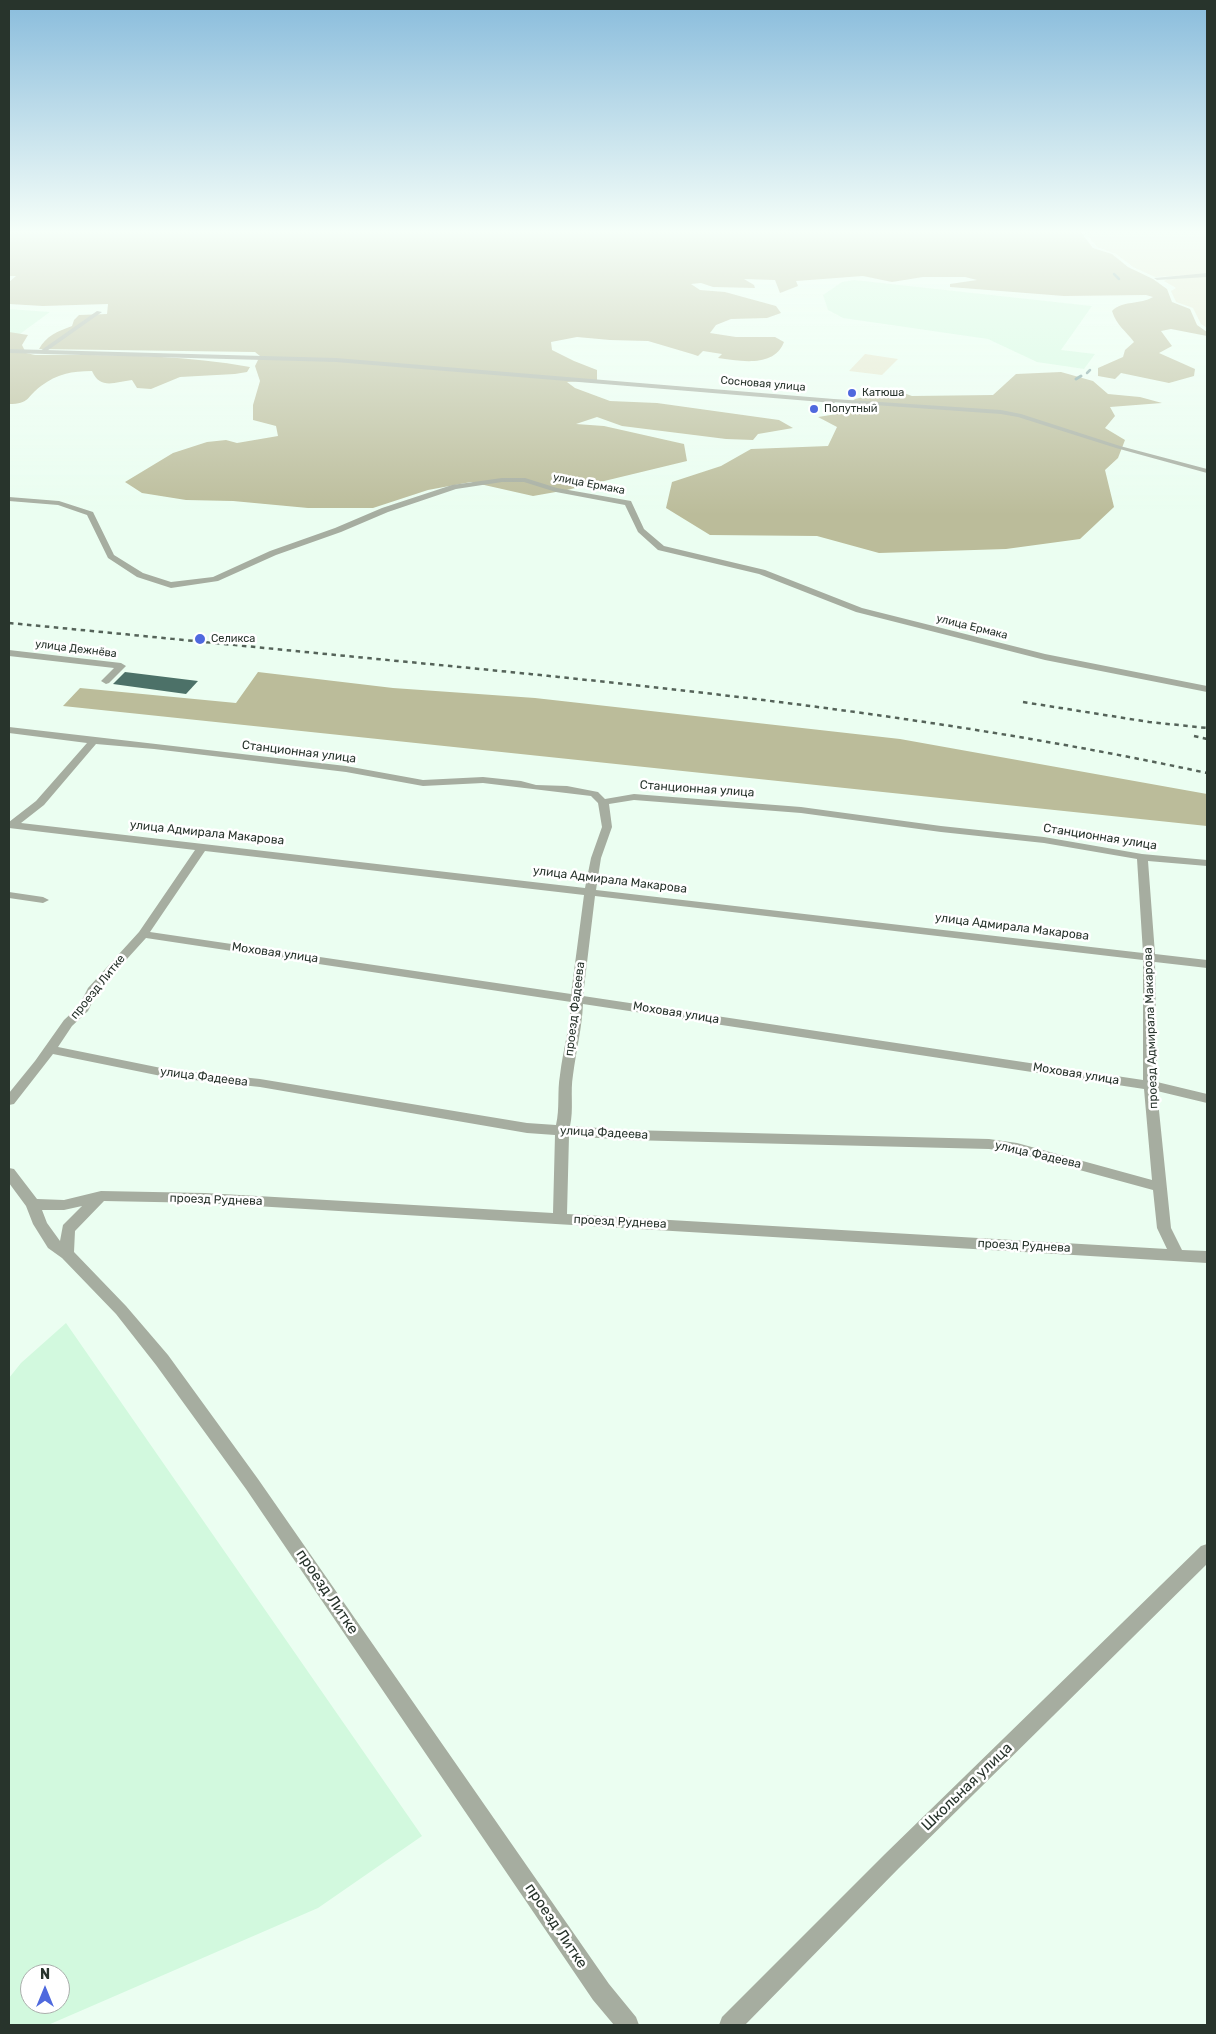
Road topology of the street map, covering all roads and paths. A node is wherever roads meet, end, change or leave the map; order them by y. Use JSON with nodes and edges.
{"nodes":[{"id":1,"x":81,"y":325,"type":"edge"},
{"id":2,"x":9,"y":351,"type":"edge"},
{"id":3,"x":42,"y":352,"type":"junction"},
{"id":4,"x":1207,"y":471,"type":"edge"},
{"id":5,"x":9,"y":500,"type":"edge"},
{"id":6,"x":9,"y":653,"type":"edge"},
{"id":7,"x":106,"y":681,"type":"dead end"},
{"id":8,"x":1207,"y":689,"type":"edge"},
{"id":9,"x":9,"y":730,"type":"edge"},
{"id":10,"x":94,"y":742,"type":"junction"},
{"id":11,"x":603,"y":802,"type":"junction"},
{"id":12,"x":10,"y":825,"type":"edge"},
{"id":13,"x":202,"y":846,"type":"junction"},
{"id":14,"x":1142,"y":857,"type":"junction"},
{"id":15,"x":1207,"y":863,"type":"edge"},
{"id":16,"x":590,"y":891,"type":"junction"},
{"id":17,"x":9,"y":895,"type":"edge"},
{"id":18,"x":43,"y":900,"type":"dead end"},
{"id":19,"x":143,"y":934,"type":"junction"},
{"id":20,"x":1149,"y":956,"type":"junction"},
{"id":21,"x":1207,"y":964,"type":"edge"},
{"id":22,"x":577,"y":998,"type":"junction"},
{"id":23,"x":50,"y":1049,"type":"junction"},
{"id":24,"x":1150,"y":1085,"type":"junction"},
{"id":25,"x":1207,"y":1098,"type":"edge"},
{"id":26,"x":9,"y":1101,"type":"edge"},
{"id":27,"x":562,"y":1131,"type":"junction"},
{"id":28,"x":9,"y":1173,"type":"edge"},
{"id":29,"x":1160,"y":1187,"type":"junction"},
{"id":30,"x":101,"y":1196,"type":"junction"},
{"id":31,"x":33,"y":1204,"type":"junction"},
{"id":32,"x":560,"y":1218,"type":"junction"},
{"id":33,"x":67,"y":1254,"type":"junction"},
{"id":34,"x":1178,"y":1256,"type":"junction"},
{"id":35,"x":1207,"y":1257,"type":"edge"},
{"id":36,"x":1205,"y":1558,"type":"edge"},
{"id":37,"x":628,"y":2025,"type":"edge"},
{"id":38,"x":730,"y":2025,"type":"edge"}],
"edges":[{"from":1,"to":3,"type":"street"},
{"from":2,"to":3,"type":"street","name":"Сосновая улица"},
{"from":3,"to":4,"type":"street","name":"Сосновая улица"},
{"from":5,"to":8,"type":"street","name":"улица Ермака"},
{"from":6,"to":7,"type":"street","name":"улица Дежнёва"},
{"from":9,"to":10,"type":"street","name":"Станционная улица"},
{"from":10,"to":11,"type":"street","name":"Станционная улица"},
{"from":10,"to":12,"type":"street"},
{"from":11,"to":14,"type":"street","name":"Станционная улица"},
{"from":11,"to":16,"type":"street","name":"проезд Фадеева"},
{"from":12,"to":13,"type":"street","name":"улица Адмирала Макарова"},
{"from":13,"to":16,"type":"street","name":"улица Адмирала Макарова"},
{"from":13,"to":19,"type":"street","name":"проезд Литке"},
{"from":14,"to":15,"type":"street","name":"Станционная улица"},
{"from":14,"to":20,"type":"street","name":"проезд Адмирала Макарова"},
{"from":16,"to":20,"type":"street","name":"улица Адмирала Макарова"},
{"from":16,"to":22,"type":"street","name":"проезд Фадеева"},
{"from":17,"to":18,"type":"street"},
{"from":19,"to":22,"type":"street","name":"Моховая улица"},
{"from":19,"to":23,"type":"street","name":"проезд Литке"},
{"from":20,"to":21,"type":"street","name":"улица Адмирала Макарова"},
{"from":20,"to":24,"type":"street","name":"проезд Адмирала Макарова"},
{"from":22,"to":24,"type":"street","name":"Моховая улица"},
{"from":22,"to":27,"type":"street","name":"проезд Фадеева"},
{"from":23,"to":26,"type":"street","name":"проезд Литке"},
{"from":23,"to":27,"type":"street","name":"улица Фадеева"},
{"from":24,"to":25,"type":"street","name":"Моховая улица"},
{"from":24,"to":29,"type":"street","name":"проезд Адмирала Макарова"},
{"from":27,"to":29,"type":"street","name":"улица Фадеева"},
{"from":27,"to":32,"type":"street","name":"проезд Фадеева"},
{"from":28,"to":31,"type":"street","name":"проезд Литке"},
{"from":29,"to":34,"type":"street","name":"проезд Адмирала Макарова"},
{"from":30,"to":31,"type":"street","name":"проезд Руднева"},
{"from":30,"to":32,"type":"street","name":"проезд Руднева"},
{"from":30,"to":33,"type":"street"},
{"from":31,"to":33,"type":"street","name":"проезд Литке"},
{"from":32,"to":34,"type":"street","name":"проезд Руднева"},
{"from":33,"to":37,"type":"street","name":"проезд Литке"},
{"from":34,"to":35,"type":"street","name":"проезд Руднева"},
{"from":36,"to":38,"type":"street","name":"Школьная улица"}]}
